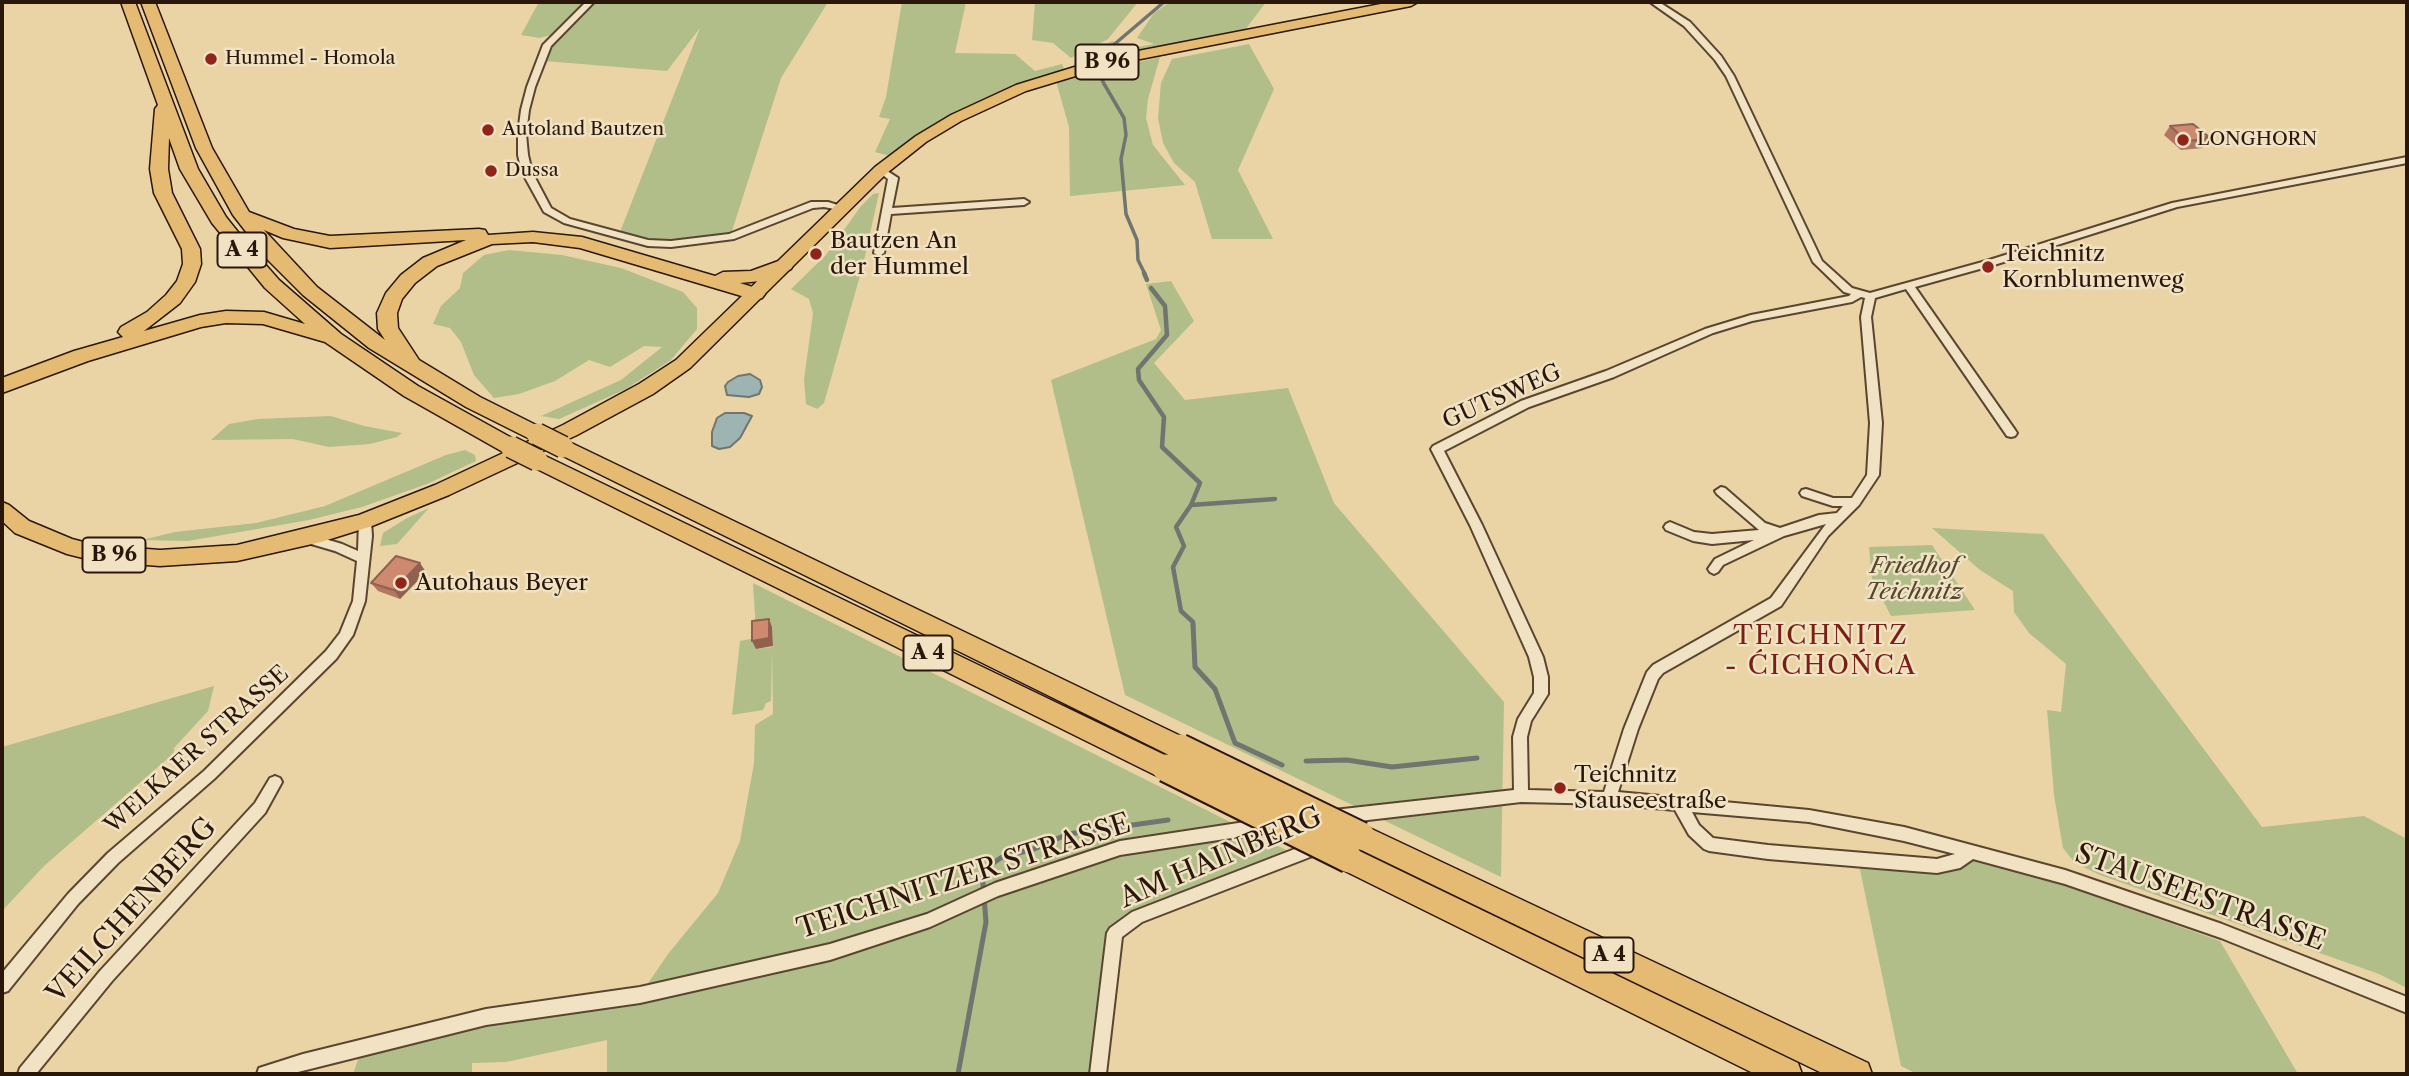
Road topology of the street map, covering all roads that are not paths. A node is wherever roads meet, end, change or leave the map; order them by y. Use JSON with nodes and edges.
{"nodes":[{"id":1,"x":128,"y":2,"type":"edge"},
{"id":2,"x":148,"y":2,"type":"edge"},
{"id":3,"x":590,"y":2,"type":"edge"},
{"id":4,"x":1411,"y":2,"type":"edge"},
{"id":5,"x":1654,"y":2,"type":"edge"},
{"id":6,"x":165,"y":102,"type":"junction"},
{"id":7,"x":2407,"y":160,"type":"edge"},
{"id":8,"x":881,"y":170,"type":"junction"},
{"id":9,"x":1024,"y":202,"type":"dead end"},
{"id":10,"x":841,"y":209,"type":"junction"},
{"id":11,"x":887,"y":211,"type":"junction"},
{"id":12,"x":242,"y":215,"type":"junction"},
{"id":13,"x":582,"y":243,"type":"junction"},
{"id":14,"x":879,"y":253,"type":"dead end"},
{"id":15,"x":784,"y":265,"type":"junction"},
{"id":16,"x":702,"y":278,"type":"junction"},
{"id":17,"x":1909,"y":286,"type":"junction"},
{"id":18,"x":755,"y":294,"type":"junction"},
{"id":19,"x":1864,"y":294,"type":"junction"},
{"id":20,"x":334,"y":339,"type":"junction"},
{"id":21,"x":81,"y":356,"type":"junction"},
{"id":22,"x":420,"y":372,"type":"junction"},
{"id":23,"x":7,"y":386,"type":"edge"},
{"id":24,"x":2011,"y":433,"type":"dead end"},
{"id":25,"x":1721,"y":491,"type":"dead end"},
{"id":26,"x":1806,"y":493,"type":"dead end"},
{"id":27,"x":1855,"y":502,"type":"junction"},
{"id":28,"x":2,"y":510,"type":"edge"},
{"id":29,"x":1840,"y":517,"type":"junction"},
{"id":30,"x":365,"y":521,"type":"junction"},
{"id":31,"x":1670,"y":527,"type":"dead end"},
{"id":32,"x":1780,"y":533,"type":"junction"},
{"id":33,"x":719,"y":537,"type":"junction"},
{"id":34,"x":305,"y":538,"type":"junction"},
{"id":35,"x":1713,"y":539,"type":"junction"},
{"id":36,"x":1727,"y":558,"type":"junction"},
{"id":37,"x":364,"y":559,"type":"junction"},
{"id":38,"x":1714,"y":569,"type":"dead end"},
{"id":39,"x":275,"y":782,"type":"dead end"},
{"id":40,"x":1521,"y":796,"type":"junction"},
{"id":41,"x":1609,"y":798,"type":"junction"},
{"id":42,"x":1679,"y":803,"type":"junction"},
{"id":43,"x":1401,"y":808,"type":"junction"},
{"id":44,"x":1355,"y":847,"type":"junction"},
{"id":45,"x":1971,"y":852,"type":"junction"},
{"id":46,"x":1009,"y":884,"type":"joint"},
{"id":47,"x":930,"y":920,"type":"joint"},
{"id":48,"x":910,"y":926,"type":"joint"},
{"id":49,"x":2,"y":985,"type":"edge"},
{"id":50,"x":2407,"y":1004,"type":"edge"},
{"id":51,"x":26,"y":1074,"type":"edge"},
{"id":52,"x":265,"y":1074,"type":"edge"},
{"id":53,"x":1098,"y":1074,"type":"edge"},
{"id":54,"x":1787,"y":1074,"type":"edge"},
{"id":55,"x":1857,"y":1074,"type":"edge"}],
"edges":[{"from":1,"to":6,"type":"highway","number":"A 4"},
{"from":2,"to":12,"type":"highway","number":"A 4"},
{"from":3,"to":10,"type":"street"},
{"from":4,"to":8,"type":"main road","number":"B 96"},
{"from":5,"to":19,"type":"street"},
{"from":6,"to":20,"type":"highway","number":"A 4"},
{"from":6,"to":21,"type":"highway"},
{"from":7,"to":17,"type":"street"},
{"from":8,"to":10,"type":"main road","number":"B 96"},
{"from":8,"to":11,"type":"street"},
{"from":9,"to":11,"type":"street"},
{"from":10,"to":15,"type":"main road","number":"B 96"},
{"from":11,"to":14,"type":"street"},
{"from":12,"to":13,"type":"highway"},
{"from":12,"to":22,"type":"highway","number":"A 4"},
{"from":13,"to":16,"type":"highway"},
{"from":13,"to":22,"type":"highway"},
{"from":15,"to":16,"type":"highway"},
{"from":15,"to":18,"type":"main road","number":"B 96"},
{"from":16,"to":18,"type":"highway"},
{"from":17,"to":19,"type":"street"},
{"from":17,"to":24,"type":"street"},
{"from":18,"to":30,"type":"main road","number":"B 96"},
{"from":19,"to":27,"type":"street"},
{"from":19,"to":40,"type":"street","name":"GUTSWEG"},
{"from":20,"to":21,"type":"highway"},
{"from":20,"to":33,"type":"highway","number":"A 4","bridge":true},
{"from":21,"to":23,"type":"highway"},
{"from":22,"to":33,"type":"highway","number":"A 4","bridge":true},
{"from":25,"to":32,"type":"street"},
{"from":26,"to":27,"type":"street"},
{"from":27,"to":29,"type":"street"},
{"from":28,"to":34,"type":"main road","number":"B 96"},
{"from":29,"to":32,"type":"street"},
{"from":29,"to":41,"type":"street"},
{"from":30,"to":34,"type":"main road","number":"B 96"},
{"from":30,"to":37,"type":"street","name":"WELKAER STRASSE"},
{"from":31,"to":35,"type":"street"},
{"from":32,"to":35,"type":"street"},
{"from":32,"to":36,"type":"street"},
{"from":33,"to":44,"type":"highway","number":"A 4","bridge":true},
{"from":34,"to":37,"type":"street"},
{"from":35,"to":36,"type":"street"},
{"from":36,"to":38,"type":"street"},
{"from":37,"to":49,"type":"street","name":"WELKAER STRASSE"},
{"from":39,"to":51,"type":"street","name":"VEILCHENBERG"},
{"from":40,"to":41,"type":"street","name":"STAUSEESTRASSE"},
{"from":40,"to":43,"type":"street","name":"TEICHNITZER STRASSE"},
{"from":41,"to":42,"type":"street","name":"STAUSEESTRASSE"},
{"from":42,"to":45,"type":"street","name":"STAUSEESTRASSE"},
{"from":42,"to":45,"type":"street"},
{"from":43,"to":46,"type":"street","name":"TEICHNITZER STRASSE"},
{"from":43,"to":53,"type":"street","name":"AM HAINBERG"},
{"from":44,"to":54,"type":"highway","number":"A 4"},
{"from":44,"to":55,"type":"highway","number":"A 4"},
{"from":45,"to":50,"type":"street","name":"STAUSEESTRASSE"},
{"from":46,"to":47,"type":"street","name":"TEICHNITZER STRASSE"},
{"from":47,"to":48,"type":"street","name":"TEICHNITZER STRASSE"},
{"from":48,"to":52,"type":"street","name":"TEICHNITZER STRASSE"}]}
